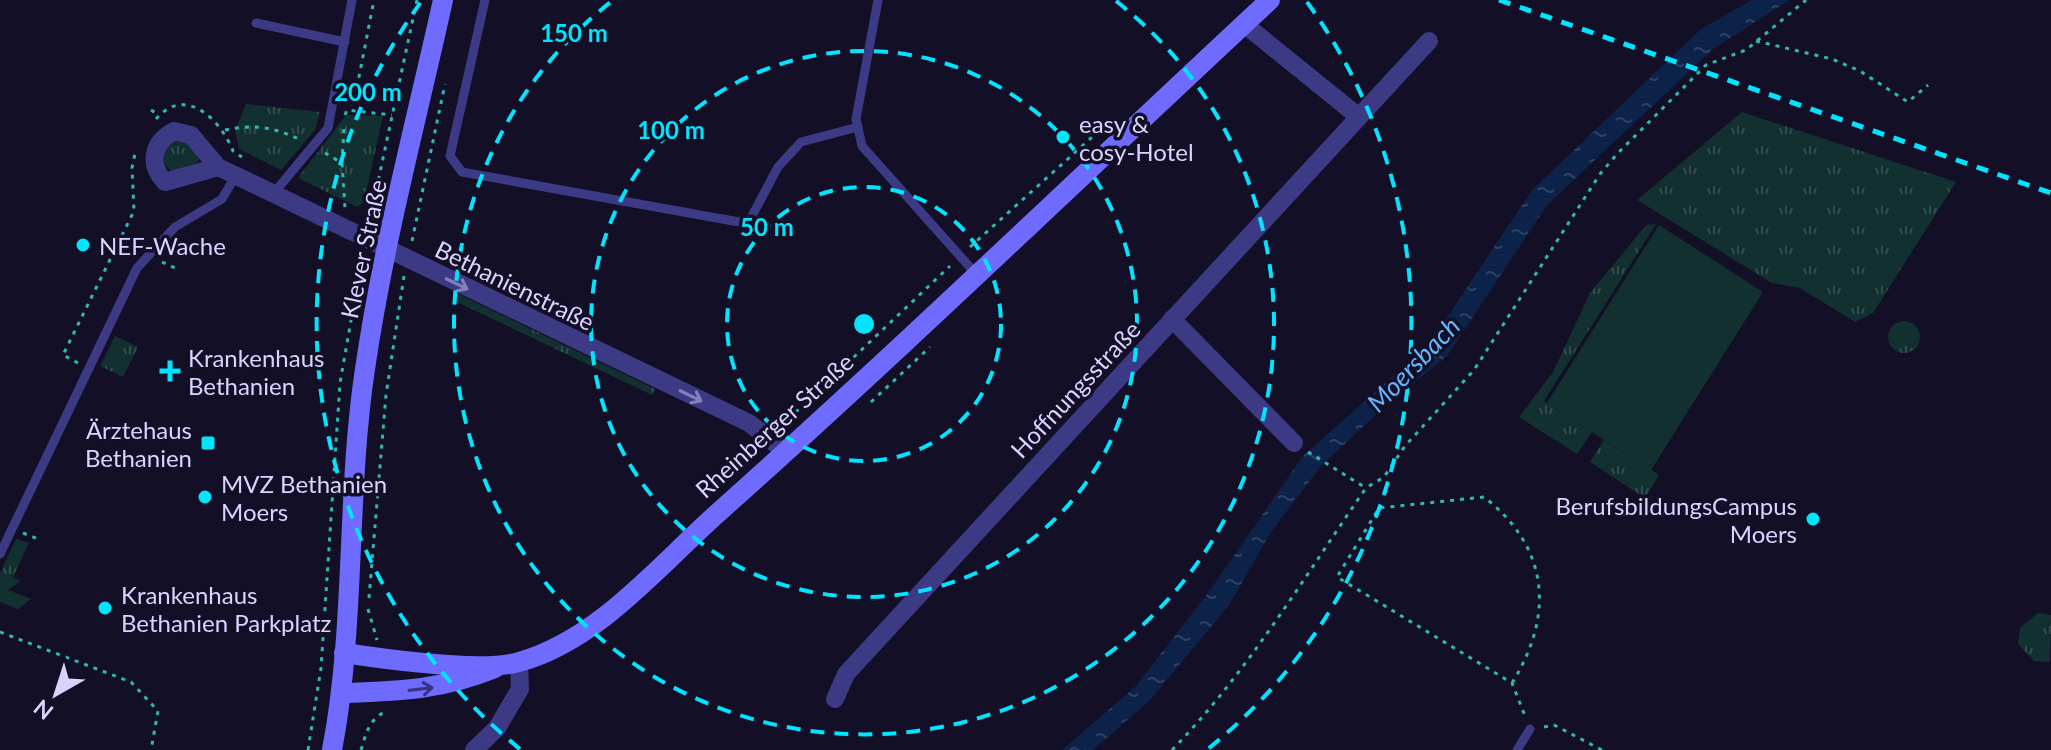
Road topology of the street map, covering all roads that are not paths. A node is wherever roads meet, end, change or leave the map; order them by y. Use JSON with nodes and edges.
{"nodes":[{"id":1,"x":352,"y":0,"type":"edge"},
{"id":2,"x":443,"y":0,"type":"edge"},
{"id":3,"x":485,"y":0,"type":"edge"},
{"id":4,"x":878,"y":0,"type":"edge"},
{"id":5,"x":1270,"y":0,"type":"edge"},
{"id":6,"x":256,"y":23,"type":"dead end"},
{"id":7,"x":1244,"y":24,"type":"junction"},
{"id":8,"x":1429,"y":41,"type":"dead end"},
{"id":9,"x":345,"y":42,"type":"junction"},
{"id":10,"x":1359,"y":117,"type":"junction"},
{"id":11,"x":858,"y":127,"type":"junction"},
{"id":12,"x":227,"y":171,"type":"junction"},
{"id":13,"x":273,"y":194,"type":"junction"},
{"id":14,"x":386,"y":250,"type":"junction"},
{"id":15,"x":976,"y":274,"type":"junction"},
{"id":16,"x":1172,"y":319,"type":"junction"},
{"id":17,"x":1294,"y":443,"type":"road end"},
{"id":18,"x":786,"y":452,"type":"junction"},
{"id":19,"x":0,"y":554,"type":"edge"},
{"id":20,"x":344,"y":653,"type":"junction"},
{"id":21,"x":512,"y":663,"type":"junction"},
{"id":22,"x":343,"y":693,"type":"junction"},
{"id":23,"x":835,"y":699,"type":"dead end"},
{"id":24,"x":1530,"y":729,"type":"road end"},
{"id":25,"x":332,"y":750,"type":"edge"},
{"id":26,"x":474,"y":750,"type":"edge"},
{"id":27,"x":1517,"y":750,"type":"edge"}],
"edges":[{"from":1,"to":9,"type":"lane"},
{"from":2,"to":14,"type":"main road","name":"Klever Straße"},
{"from":3,"to":11,"type":"lane"},
{"from":4,"to":11,"type":"lane"},
{"from":5,"to":7,"type":"main road","name":"Rheinberger Straße"},
{"from":6,"to":9,"type":"lane"},
{"from":7,"to":10,"type":"street"},
{"from":7,"to":15,"type":"main road","name":"Rheinberger Straße"},
{"from":8,"to":10,"type":"street","name":"Hoffnungsstraße"},
{"from":9,"to":13,"type":"lane"},
{"from":10,"to":16,"type":"street","name":"Hoffnungsstraße"},
{"from":11,"to":15,"type":"lane"},
{"from":12,"to":12,"type":"street","name":"Bethanienstraße"},
{"from":12,"to":13,"type":"street","name":"Bethanienstraße"},
{"from":12,"to":19,"type":"lane"},
{"from":13,"to":14,"type":"street","name":"Bethanienstraße"},
{"from":14,"to":18,"type":"street","name":"Bethanienstraße","one_way":true},
{"from":14,"to":20,"type":"main road","name":"Klever Straße"},
{"from":15,"to":18,"type":"main road","name":"Rheinberger Straße"},
{"from":16,"to":17,"type":"street"},
{"from":16,"to":23,"type":"street","name":"Hoffnungsstraße"},
{"from":18,"to":21,"type":"main road","name":"Rheinberger Straße"},
{"from":20,"to":21,"type":"main road"},
{"from":20,"to":22,"type":"main road","name":"Klever Straße"},
{"from":22,"to":21,"type":"main road","name":"Rheinberger Straße","one_way":true},
{"from":21,"to":26,"type":"street"},
{"from":22,"to":25,"type":"main road","name":"Klever Straße"},
{"from":24,"to":27,"type":"lane"}]}
